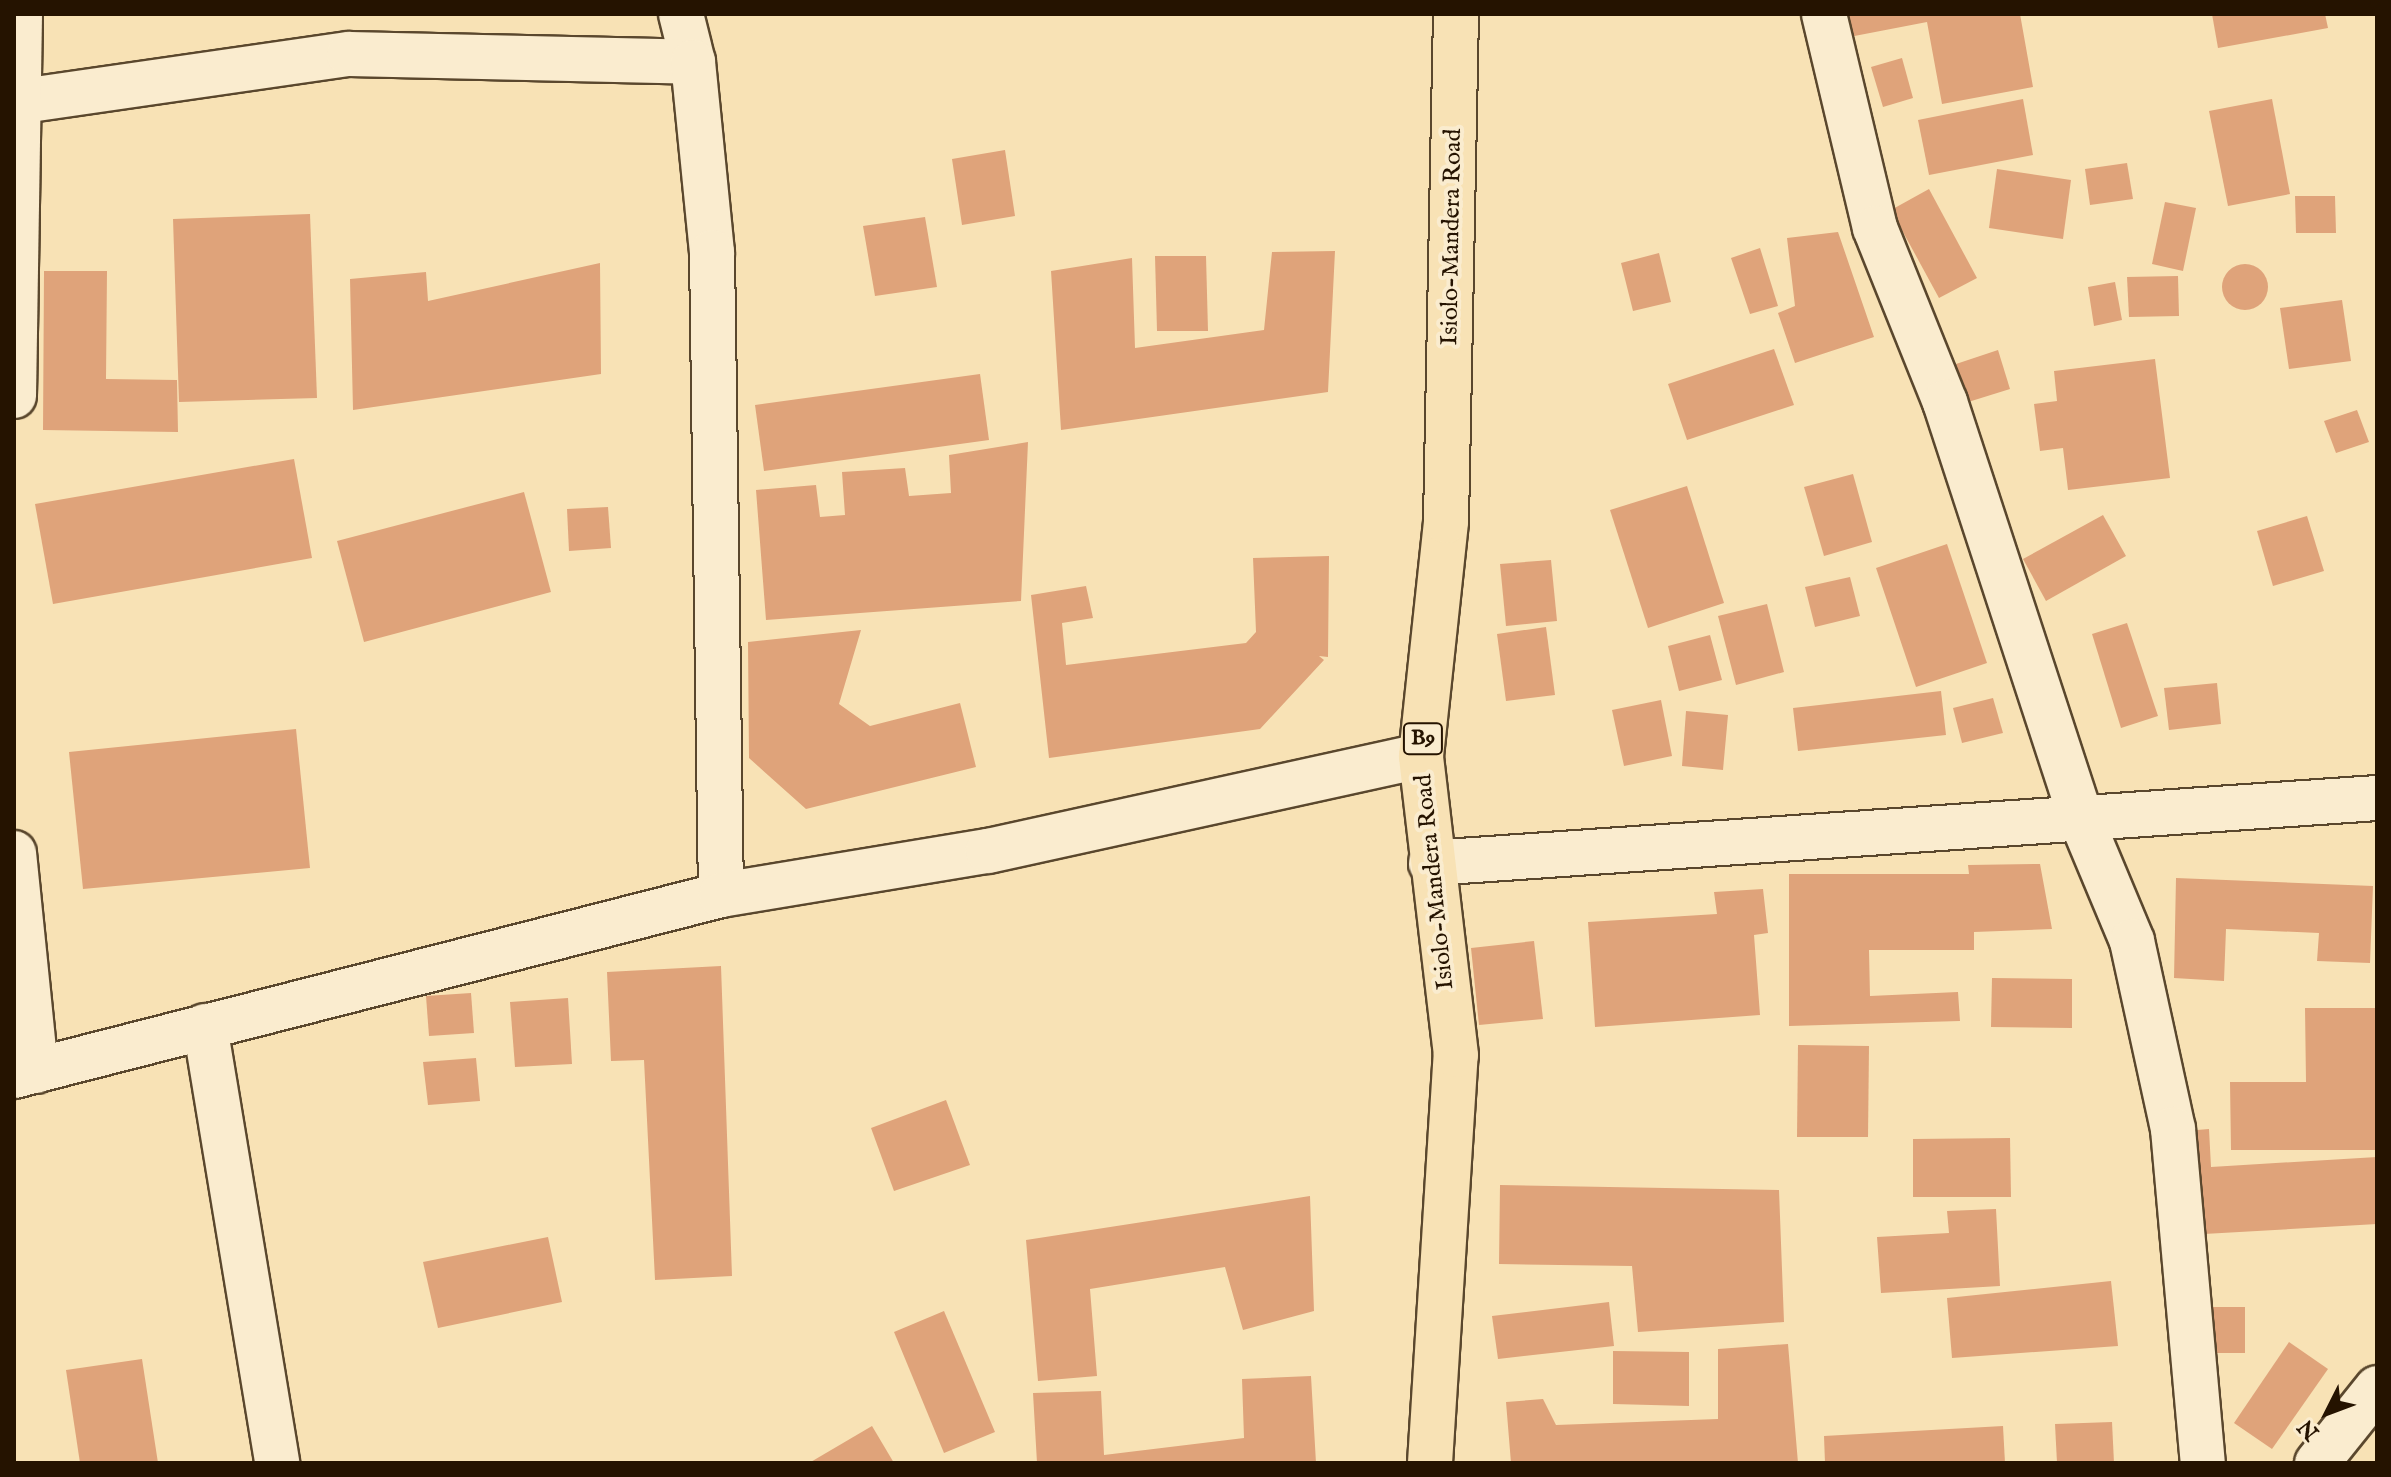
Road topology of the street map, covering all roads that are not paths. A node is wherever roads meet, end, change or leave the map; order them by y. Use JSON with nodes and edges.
{"nodes":[{"id":1,"x":20,"y":14,"type":"edge"},
{"id":2,"x":681,"y":14,"type":"edge"},
{"id":3,"x":1456,"y":14,"type":"edge"},
{"id":4,"x":1824,"y":14,"type":"edge"},
{"id":5,"x":693,"y":62,"type":"junction"},
{"id":6,"x":22,"y":101,"type":"junction"},
{"id":7,"x":14,"y":396,"type":"edge"},
{"id":8,"x":1421,"y":756,"type":"junction"},
{"id":9,"x":2377,"y":798,"type":"edge"},
{"id":10,"x":2081,"y":819,"type":"junction"},
{"id":11,"x":14,"y":853,"type":"edge"},
{"id":12,"x":1431,"y":863,"type":"junction"},
{"id":13,"x":721,"y":895,"type":"junction"},
{"id":14,"x":205,"y":1026,"type":"junction"},
{"id":15,"x":25,"y":1074,"type":"edge"},
{"id":16,"x":2377,"y":1388,"type":"edge"},
{"id":17,"x":277,"y":1463,"type":"edge"},
{"id":18,"x":1430,"y":1463,"type":"edge"},
{"id":19,"x":2203,"y":1463,"type":"edge"},
{"id":20,"x":2317,"y":1463,"type":"edge"}],
"edges":[{"from":1,"to":6,"type":"street"},
{"from":2,"to":5,"type":"street"},
{"from":3,"to":8,"type":"highway","name":"Isiolo-Mandera Road","number":"B9"},
{"from":4,"to":10,"type":"street"},
{"from":5,"to":6,"type":"street"},
{"from":5,"to":13,"type":"street"},
{"from":6,"to":7,"type":"street"},
{"from":8,"to":12,"type":"highway","name":"Isiolo-Mandera Road","number":"B9"},
{"from":8,"to":13,"type":"street"},
{"from":9,"to":10,"type":"street"},
{"from":10,"to":12,"type":"street"},
{"from":10,"to":19,"type":"street"},
{"from":11,"to":15,"type":"street"},
{"from":12,"to":18,"type":"highway","name":"Isiolo-Mandera Road","number":"B9"},
{"from":13,"to":14,"type":"street"},
{"from":14,"to":15,"type":"street"},
{"from":14,"to":17,"type":"street"},
{"from":16,"to":20,"type":"street"}]}
